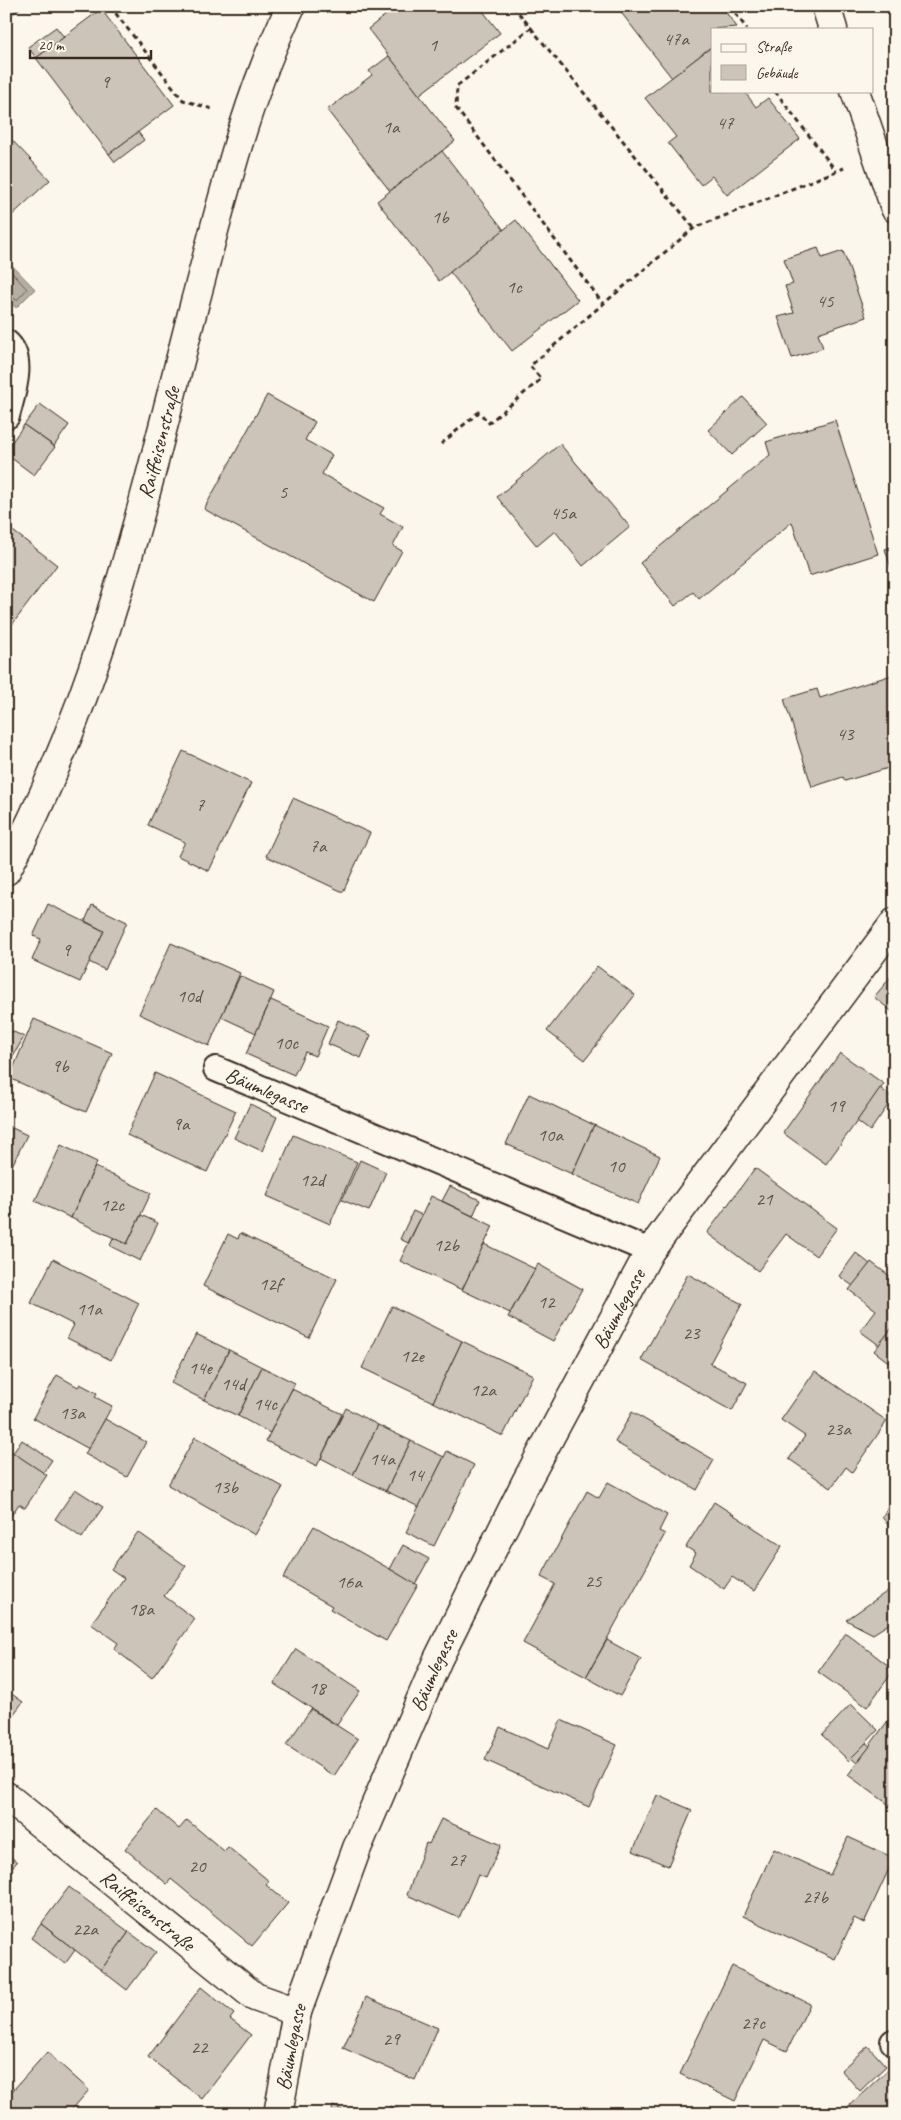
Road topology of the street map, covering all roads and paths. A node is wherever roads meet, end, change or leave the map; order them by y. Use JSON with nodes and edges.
{"nodes":[{"id":1,"x":110,"y":6,"type":"edge"},
{"id":2,"x":291,"y":6,"type":"edge"},
{"id":3,"x":513,"y":6,"type":"edge"},
{"id":4,"x":730,"y":6,"type":"edge"},
{"id":5,"x":826,"y":6,"type":"edge"},
{"id":6,"x":530,"y":28,"type":"junction"},
{"id":7,"x":746,"y":28,"type":"edge"},
{"id":8,"x":833,"y":28,"type":"edge"},
{"id":9,"x":776,"y":92,"type":"edge"},
{"id":10,"x":855,"y":92,"type":"edge"},
{"id":11,"x":212,"y":109,"type":"dead end"},
{"id":12,"x":844,"y":168,"type":"dead end"},
{"id":13,"x":836,"y":171,"type":"junction"},
{"id":14,"x":895,"y":208,"type":"edge"},
{"id":15,"x":694,"y":228,"type":"junction"},
{"id":16,"x":603,"y":304,"type":"junction"},
{"id":17,"x":6,"y":342,"type":"edge"},
{"id":18,"x":7,"y":416,"type":"edge"},
{"id":19,"x":441,"y":444,"type":"dead end"},
{"id":20,"x":6,"y":871,"type":"edge"},
{"id":21,"x":895,"y":922,"type":"edge"},
{"id":22,"x":216,"y":1069,"type":"dead end"},
{"id":23,"x":650,"y":1251,"type":"junction"},
{"id":24,"x":6,"y":1796,"type":"edge"},
{"id":25,"x":297,"y":2012,"type":"junction"},
{"id":26,"x":278,"y":2114,"type":"edge"}],
"edges":[{"from":1,"to":11,"type":"path"},
{"from":2,"to":20,"type":"street","name":"Raiffeisenstraße"},
{"from":3,"to":6,"type":"path"},
{"from":4,"to":7,"type":"path"},
{"from":5,"to":8,"type":"street"},
{"from":6,"to":15,"type":"path"},
{"from":6,"to":16,"type":"path"},
{"from":9,"to":13,"type":"path"},
{"from":10,"to":14,"type":"street"},
{"from":12,"to":13,"type":"path"},
{"from":13,"to":15,"type":"path"},
{"from":15,"to":16,"type":"path"},
{"from":16,"to":19,"type":"path"},
{"from":17,"to":18,"type":"lane"},
{"from":21,"to":23,"type":"street","name":"Bäumlegasse"},
{"from":22,"to":23,"type":"lane","name":"Bäumlegasse"},
{"from":23,"to":25,"type":"street","name":"Bäumlegasse"},
{"from":24,"to":25,"type":"street","name":"Raiffeisenstraße"},
{"from":25,"to":26,"type":"street","name":"Bäumlegasse"}]}
